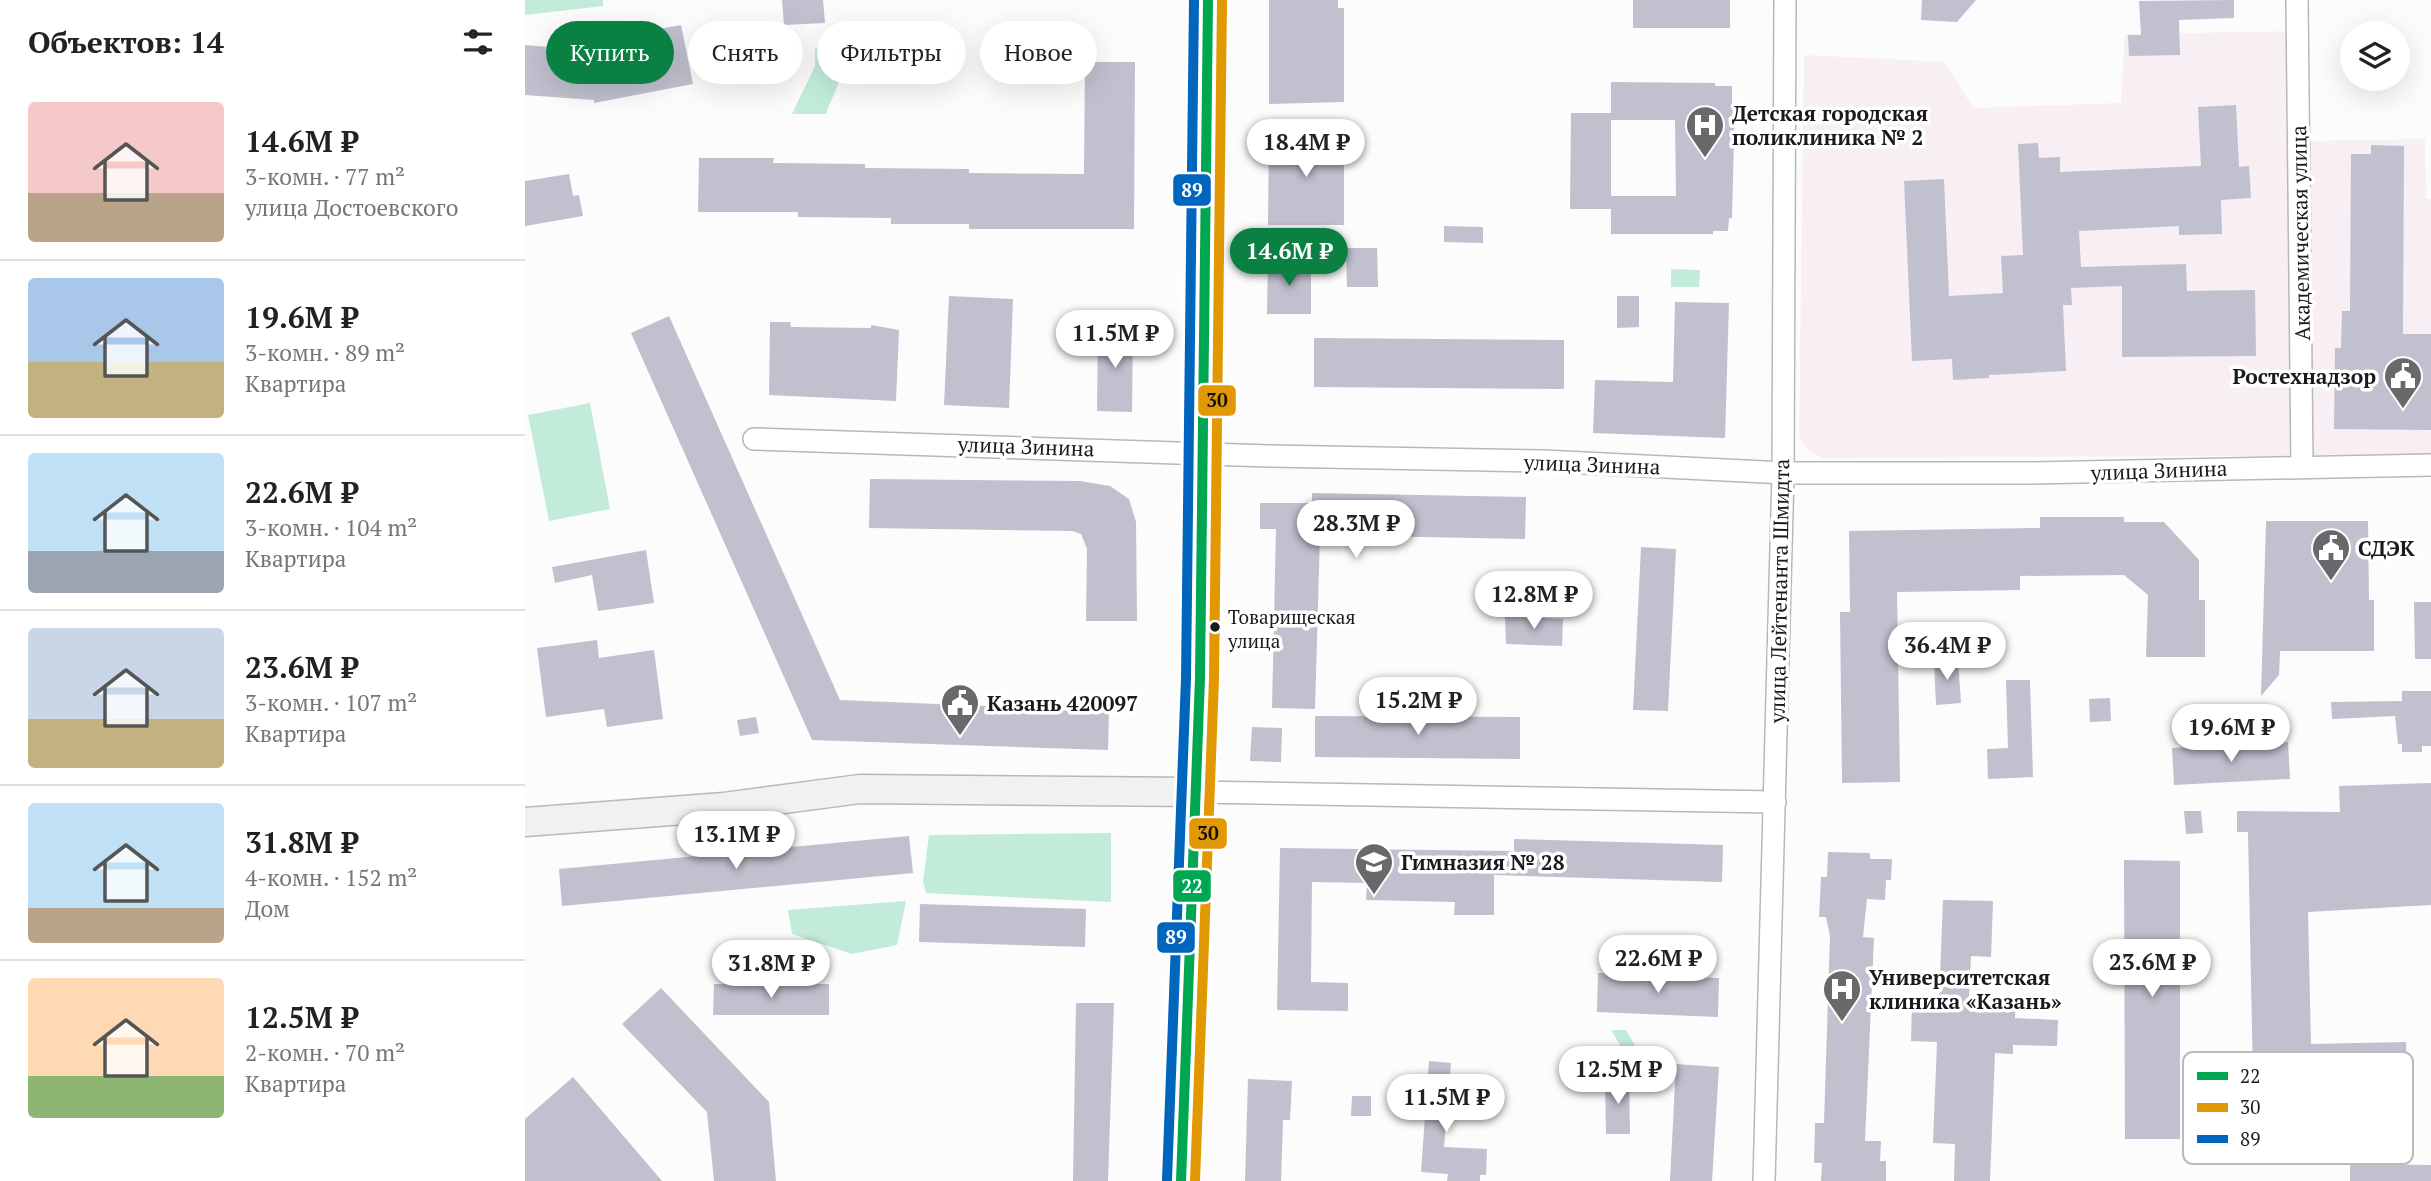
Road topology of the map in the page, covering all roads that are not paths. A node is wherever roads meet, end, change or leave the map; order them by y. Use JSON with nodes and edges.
{"nodes":[{"id":1,"x":1208,"y":0,"type":"edge"},
{"id":2,"x":1785,"y":0,"type":"edge"},
{"id":3,"x":2297,"y":0,"type":"edge"},
{"id":4,"x":754,"y":439,"type":"dead end"},
{"id":5,"x":1204,"y":453,"type":"junction"},
{"id":6,"x":2431,"y":465,"type":"edge"},
{"id":7,"x":2302,"y":466,"type":"junction"},
{"id":8,"x":1783,"y":473,"type":"junction"},
{"id":9,"x":1197,"y":792,"type":"junction"},
{"id":10,"x":1775,"y":802,"type":"junction"},
{"id":11,"x":525,"y":822,"type":"edge"},
{"id":12,"x":1181,"y":1181,"type":"edge"},
{"id":13,"x":1764,"y":1181,"type":"edge"}],
"edges":[{"from":1,"to":5,"type":"main road"},
{"from":2,"to":8,"type":"street","name":"улица Лейтенанта Шмидта"},
{"from":3,"to":7,"type":"street","name":"Академическая улица"},
{"from":4,"to":5,"type":"street","name":"улица Зинина"},
{"from":5,"to":8,"type":"street","name":"улица Зинина"},
{"from":5,"to":9,"type":"main road"},
{"from":6,"to":7,"type":"street","name":"улица Зинина"},
{"from":7,"to":8,"type":"street","name":"улица Зинина"},
{"from":8,"to":10,"type":"street","name":"улица Лейтенанта Шмидта"},
{"from":9,"to":10,"type":"street"},
{"from":9,"to":11,"type":"main road"},
{"from":9,"to":12,"type":"main road"},
{"from":10,"to":13,"type":"street","name":"улица Лейтенанта Шмидта"}]}
